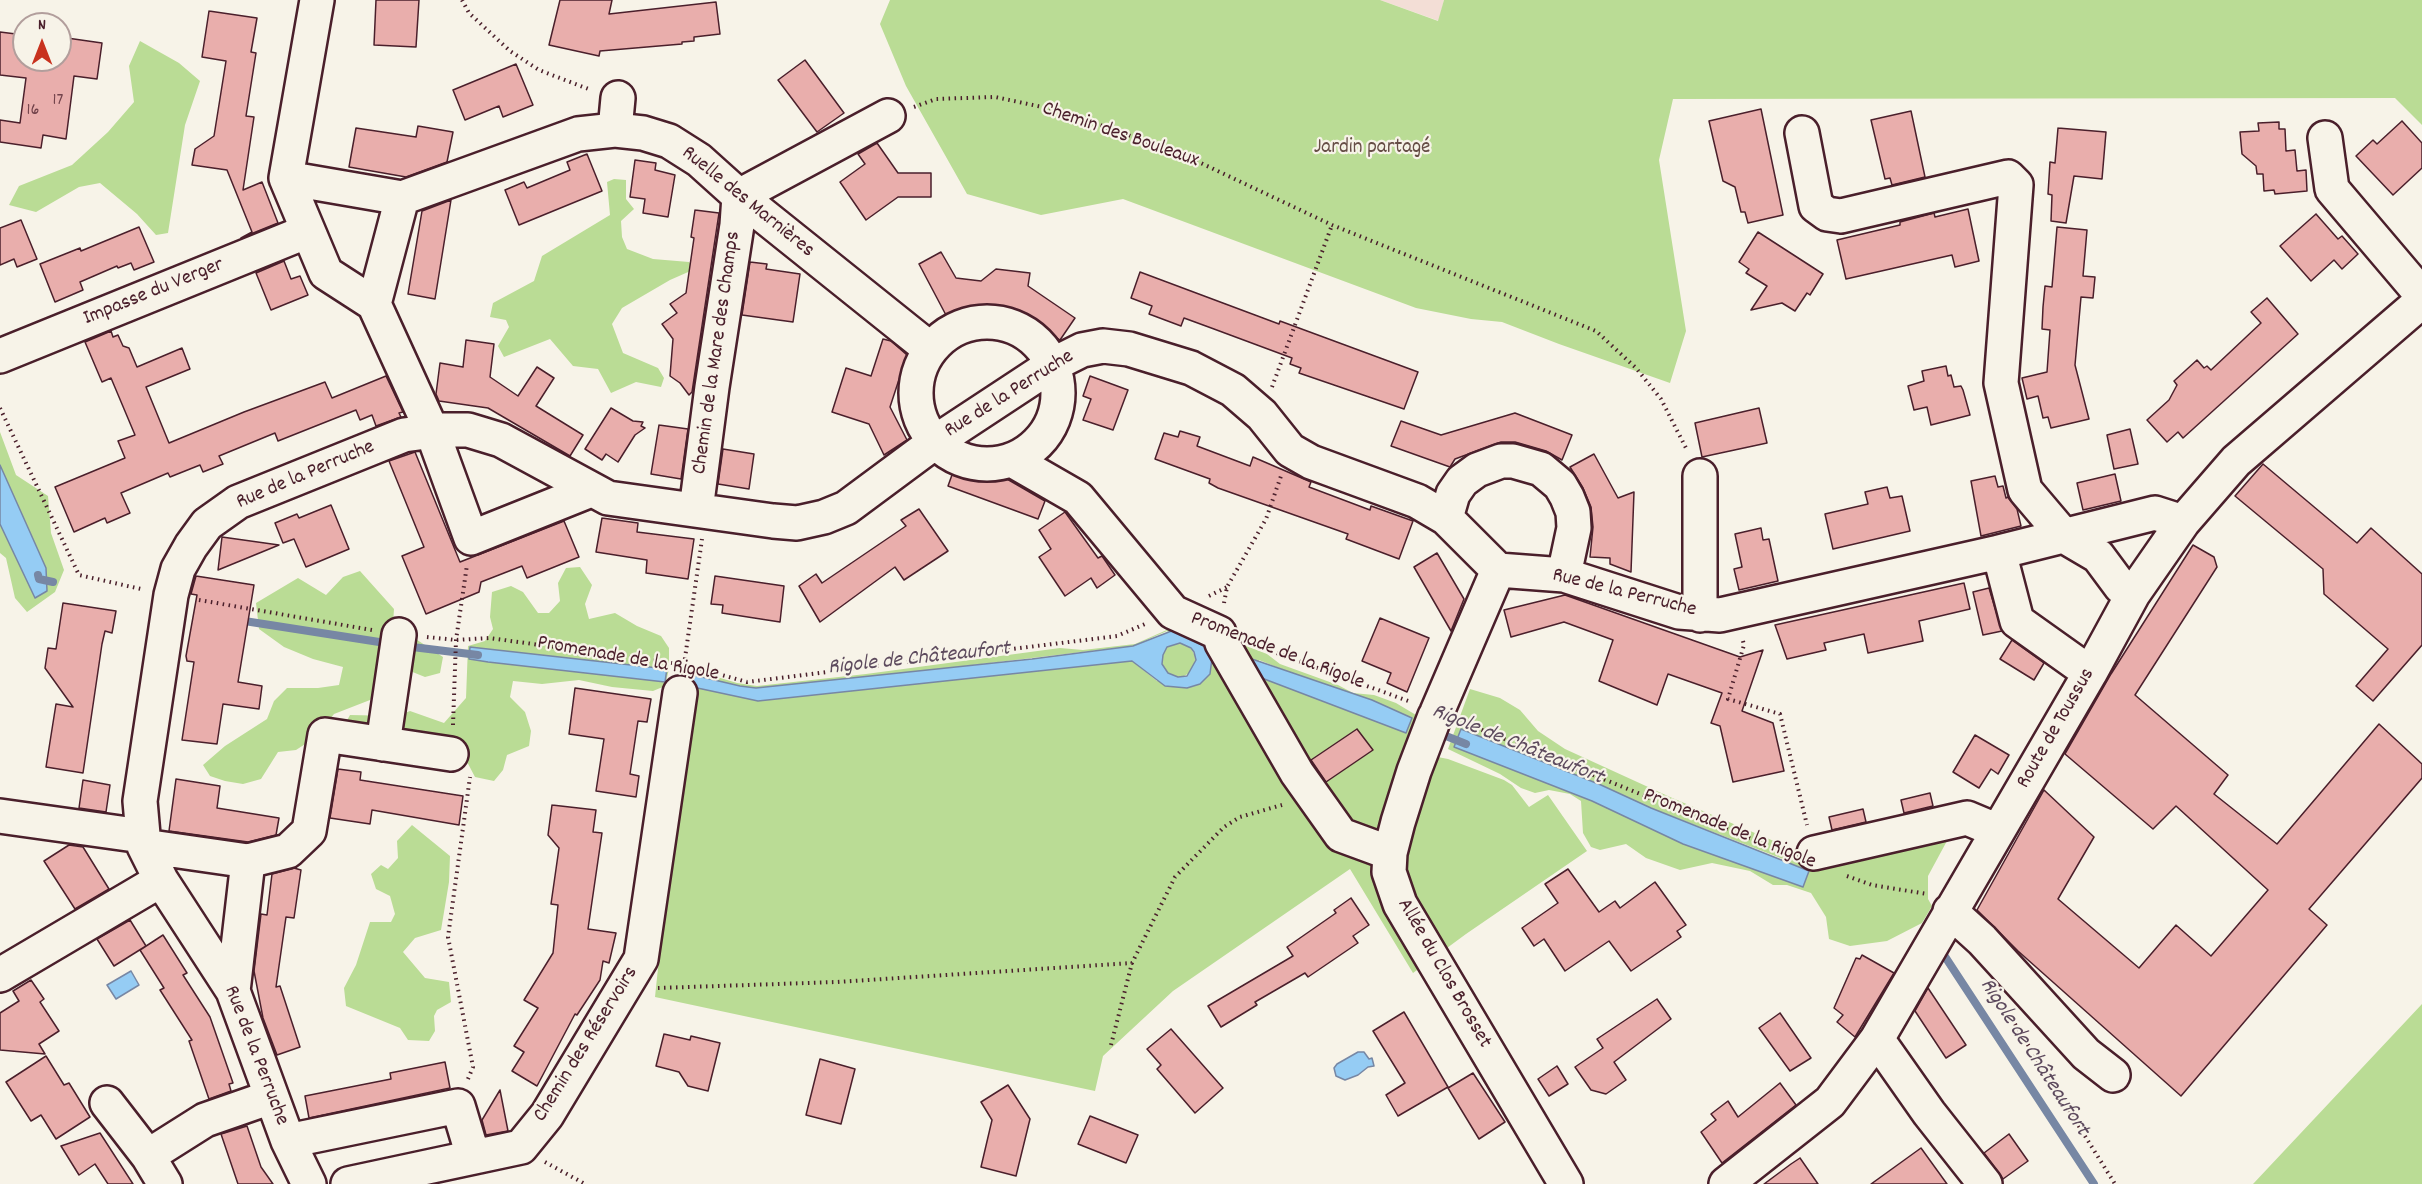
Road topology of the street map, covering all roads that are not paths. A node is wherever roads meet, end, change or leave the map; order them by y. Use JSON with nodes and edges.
{"nodes":[{"id":1,"x":317,"y":0,"type":"edge"},
{"id":2,"x":888,"y":116,"type":"road end"},
{"id":3,"x":1802,"y":133,"type":"dead end"},
{"id":4,"x":2325,"y":138,"type":"dead end"},
{"id":5,"x":286,"y":178,"type":"junction"},
{"id":6,"x":402,"y":198,"type":"junction"},
{"id":7,"x":738,"y":210,"type":"junction"},
{"id":8,"x":308,"y":231,"type":"junction"},
{"id":9,"x":2422,"y":295,"type":"edge"},
{"id":10,"x":2422,"y":301,"type":"edge"},
{"id":11,"x":374,"y":304,"type":"junction"},
{"id":12,"x":930,"y":349,"type":"junction"},
{"id":13,"x":0,"y":356,"type":"edge"},
{"id":14,"x":1052,"y":365,"type":"junction"},
{"id":15,"x":432,"y":431,"type":"junction"},
{"id":16,"x":934,"y":442,"type":"junction"},
{"id":17,"x":1012,"y":460,"type":"junction"},
{"id":18,"x":1700,"y":476,"type":"road end"},
{"id":19,"x":591,"y":490,"type":"junction"},
{"id":20,"x":701,"y":511,"type":"junction"},
{"id":21,"x":1446,"y":518,"type":"junction"},
{"id":22,"x":2183,"y":522,"type":"junction"},
{"id":23,"x":2064,"y":536,"type":"junction"},
{"id":24,"x":2000,"y":552,"type":"junction"},
{"id":25,"x":1498,"y":570,"type":"junction"},
{"id":26,"x":1564,"y":575,"type":"junction"},
{"id":27,"x":2133,"y":594,"type":"junction"},
{"id":28,"x":1700,"y":615,"type":"junction"},
{"id":29,"x":399,"y":634,"type":"road end"},
{"id":30,"x":2090,"y":674,"type":"junction"},
{"id":31,"x":682,"y":675,"type":"road end"},
{"id":32,"x":383,"y":744,"type":"junction"},
{"id":33,"x":451,"y":754,"type":"road end"},
{"id":34,"x":0,"y":816,"type":"edge"},
{"id":35,"x":1998,"y":831,"type":"junction"},
{"id":36,"x":143,"y":841,"type":"junction"},
{"id":37,"x":1390,"y":853,"type":"junction"},
{"id":38,"x":1816,"y":860,"type":"road end"},
{"id":39,"x":248,"y":861,"type":"junction"},
{"id":40,"x":161,"y":880,"type":"junction"},
{"id":41,"x":1948,"y":914,"type":"junction"},
{"id":42,"x":0,"y":975,"type":"edge"},
{"id":43,"x":233,"y":991,"type":"junction"},
{"id":44,"x":1877,"y":1039,"type":"junction"},
{"id":45,"x":2113,"y":1075,"type":"dead end"},
{"id":46,"x":271,"y":1097,"type":"junction"},
{"id":47,"x":107,"y":1103,"type":"dead end"},
{"id":48,"x":288,"y":1141,"type":"junction"},
{"id":49,"x":148,"y":1156,"type":"junction"},
{"id":50,"x":473,"y":1156,"type":"junction"},
{"id":51,"x":165,"y":1184,"type":"edge"},
{"id":52,"x":309,"y":1184,"type":"edge"},
{"id":53,"x":348,"y":1184,"type":"edge"},
{"id":54,"x":1566,"y":1184,"type":"edge"},
{"id":55,"x":1726,"y":1184,"type":"edge"},
{"id":56,"x":1985,"y":1184,"type":"edge"}],
"edges":[{"from":1,"to":5,"type":"street"},
{"from":2,"to":7,"type":"street"},
{"from":3,"to":23,"type":"street"},
{"from":4,"to":9,"type":"street"},
{"from":5,"to":6,"type":"street"},
{"from":5,"to":8,"type":"street"},
{"from":6,"to":7,"type":"street","name":"Ruelle des Marnières"},
{"from":6,"to":11,"type":"street"},
{"from":7,"to":12,"type":"street","name":"Ruelle des Marnières"},
{"from":7,"to":20,"type":"street","name":"Chemin de la Mare des Champs"},
{"from":8,"to":11,"type":"street"},
{"from":8,"to":13,"type":"street","name":"Impasse du Verger"},
{"from":10,"to":22,"type":"street","name":"Route de Toussus"},
{"from":11,"to":15,"type":"street"},
{"from":12,"to":14,"type":"street"},
{"from":12,"to":16,"type":"street"},
{"from":14,"to":16,"type":"street","name":"Rue de la Perruche"},
{"from":14,"to":17,"type":"street"},
{"from":14,"to":21,"type":"street","name":"Rue de la Perruche"},
{"from":15,"to":19,"type":"street","name":"Rue de la Perruche"},
{"from":15,"to":19,"type":"street"},
{"from":15,"to":36,"type":"street","name":"Rue de la Perruche"},
{"from":16,"to":17,"type":"street","name":"Rue de la Perruche"},
{"from":16,"to":20,"type":"street","name":"Rue de la Perruche"},
{"from":17,"to":37,"type":"street","name":"Promenade de la Rigole"},
{"from":18,"to":28,"type":"street"},
{"from":19,"to":20,"type":"street","name":"Rue de la Perruche"},
{"from":21,"to":25,"type":"street","name":"Rue de la Perruche"},
{"from":21,"to":26,"type":"street"},
{"from":22,"to":23,"type":"street","name":"Rue de la Perruche"},
{"from":22,"to":27,"type":"street","name":"Route de Toussus"},
{"from":23,"to":24,"type":"street","name":"Rue de la Perruche"},
{"from":23,"to":27,"type":"street"},
{"from":24,"to":28,"type":"street","name":"Rue de la Perruche"},
{"from":24,"to":30,"type":"street"},
{"from":25,"to":26,"type":"street","name":"Rue de la Perruche"},
{"from":25,"to":37,"type":"street","name":"Allée du Clos Brosset"},
{"from":26,"to":28,"type":"street","name":"Rue de la Perruche"},
{"from":27,"to":30,"type":"street","name":"Route de Toussus"},
{"from":29,"to":32,"type":"street"},
{"from":30,"to":35,"type":"street","name":"Route de Toussus"},
{"from":31,"to":50,"type":"street","name":"Chemin des Réservoirs"},
{"from":32,"to":33,"type":"street"},
{"from":32,"to":39,"type":"street"},
{"from":34,"to":36,"type":"street"},
{"from":35,"to":38,"type":"street"},
{"from":35,"to":41,"type":"street","name":"Route de Toussus"},
{"from":36,"to":39,"type":"street"},
{"from":36,"to":40,"type":"street","name":"Rue de la Perruche"},
{"from":37,"to":54,"type":"street","name":"Allée du Clos Brosset"},
{"from":39,"to":43,"type":"street"},
{"from":40,"to":42,"type":"street"},
{"from":40,"to":43,"type":"street","name":"Rue de la Perruche"},
{"from":41,"to":44,"type":"street","name":"Route de Toussus"},
{"from":41,"to":45,"type":"street"},
{"from":43,"to":46,"type":"street","name":"Rue de la Perruche"},
{"from":44,"to":55,"type":"street","name":"Route de Toussus"},
{"from":44,"to":56,"type":"street"},
{"from":46,"to":48,"type":"street","name":"Rue de la Perruche"},
{"from":46,"to":49,"type":"street"},
{"from":47,"to":49,"type":"street"},
{"from":48,"to":50,"type":"street"},
{"from":48,"to":52,"type":"street","name":"Rue de la Perruche"},
{"from":49,"to":51,"type":"street"},
{"from":50,"to":53,"type":"street"}]}
